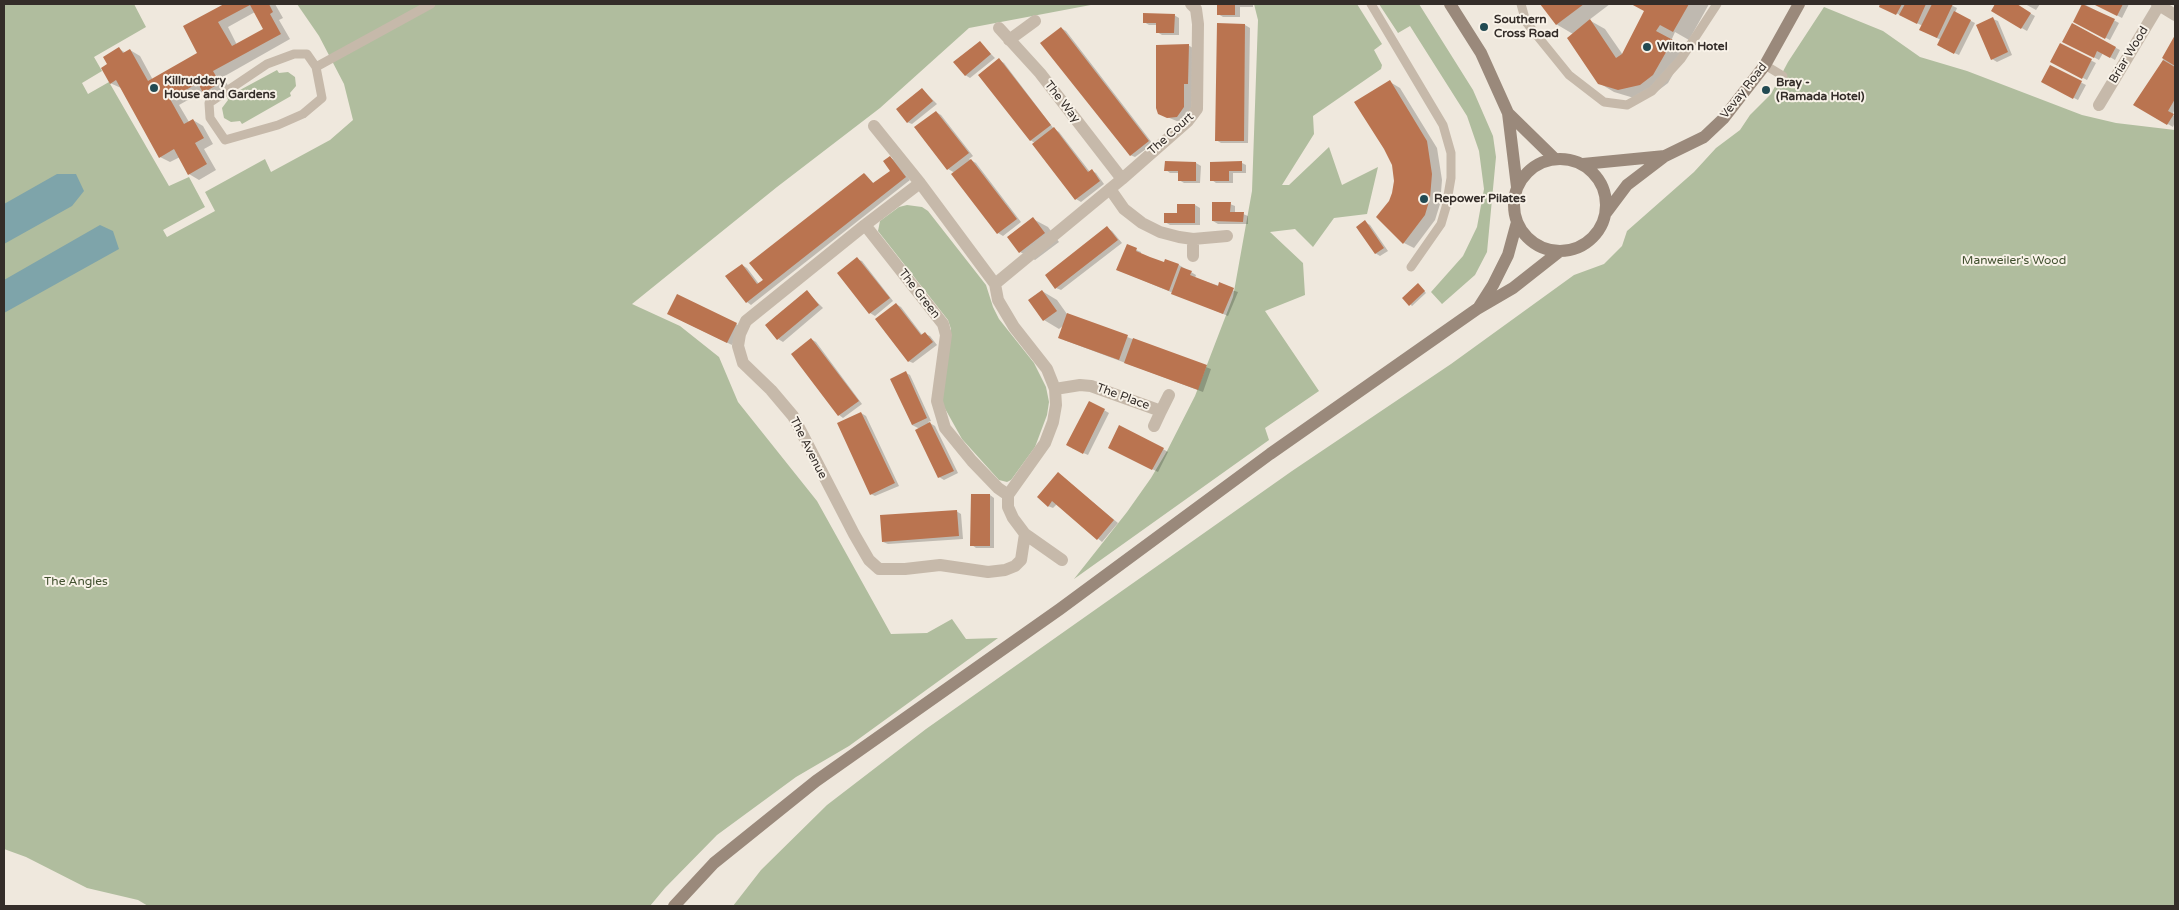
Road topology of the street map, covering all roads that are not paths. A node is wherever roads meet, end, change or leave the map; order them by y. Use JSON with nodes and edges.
{"nodes":[{"id":1,"x":431,"y":4,"type":"edge"},
{"id":2,"x":1191,"y":4,"type":"edge"},
{"id":3,"x":1371,"y":4,"type":"edge"},
{"id":4,"x":1450,"y":4,"type":"edge"},
{"id":5,"x":1521,"y":4,"type":"edge"},
{"id":6,"x":1717,"y":4,"type":"edge"},
{"id":7,"x":1799,"y":4,"type":"edge"},
{"id":8,"x":2158,"y":4,"type":"edge"},
{"id":9,"x":2175,"y":15,"type":"edge"},
{"id":10,"x":1035,"y":21,"type":"dead end"},
{"id":11,"x":999,"y":28,"type":"dead end"},
{"id":12,"x":1009,"y":40,"type":"junction"},
{"id":13,"x":1765,"y":65,"type":"junction"},
{"id":14,"x":316,"y":67,"type":"junction"},
{"id":15,"x":1783,"y":76,"type":"dead end"},
{"id":16,"x":2099,"y":105,"type":"dead end"},
{"id":17,"x":1508,"y":113,"type":"junction"},
{"id":18,"x":874,"y":126,"type":"dead end"},
{"id":19,"x":1665,"y":156,"type":"junction"},
{"id":20,"x":1554,"y":158,"type":"junction"},
{"id":21,"x":1583,"y":164,"type":"junction"},
{"id":22,"x":1122,"y":178,"type":"junction"},
{"id":23,"x":920,"y":184,"type":"junction"},
{"id":24,"x":1517,"y":187,"type":"junction"},
{"id":25,"x":1110,"y":189,"type":"junction"},
{"id":26,"x":1606,"y":213,"type":"junction"},
{"id":27,"x":1517,"y":222,"type":"junction"},
{"id":28,"x":865,"y":224,"type":"junction"},
{"id":29,"x":1227,"y":236,"type":"dead end"},
{"id":30,"x":1193,"y":238,"type":"junction"},
{"id":31,"x":1560,"y":251,"type":"junction"},
{"id":32,"x":1193,"y":256,"type":"dead end"},
{"id":33,"x":1411,"y":267,"type":"dead end"},
{"id":34,"x":995,"y":284,"type":"junction"},
{"id":35,"x":1477,"y":310,"type":"junction"},
{"id":36,"x":1055,"y":389,"type":"junction"},
{"id":37,"x":1169,"y":395,"type":"dead end"},
{"id":38,"x":1161,"y":411,"type":"junction"},
{"id":39,"x":1154,"y":426,"type":"dead end"},
{"id":40,"x":1008,"y":496,"type":"junction"},
{"id":41,"x":1025,"y":534,"type":"junction"},
{"id":42,"x":1062,"y":560,"type":"dead end"},
{"id":43,"x":674,"y":906,"type":"edge"}],
"edges":[{"from":1,"to":14,"type":"lane"},
{"from":2,"to":22,"type":"street","name":"The Court"},
{"from":3,"to":33,"type":"lane"},
{"from":4,"to":17,"type":"main road"},
{"from":5,"to":6,"type":"lane"},
{"from":7,"to":13,"type":"main road","name":"Vevay Road"},
{"from":8,"to":9,"type":"street","name":"Briar Wood"},
{"from":8,"to":16,"type":"street","name":"Briar Wood"},
{"from":10,"to":12,"type":"street"},
{"from":11,"to":12,"type":"street","name":"The Way"},
{"from":12,"to":22,"type":"street","name":"The Way"},
{"from":13,"to":15,"type":"lane"},
{"from":13,"to":19,"type":"main road","name":"Vevay Road"},
{"from":14,"to":14,"type":"lane"},
{"from":17,"to":20,"type":"main road"},
{"from":17,"to":24,"type":"main road"},
{"from":18,"to":23,"type":"street"},
{"from":19,"to":21,"type":"main road","name":"Vevay Road"},
{"from":19,"to":26,"type":"main road","name":"Vevay Road"},
{"from":20,"to":21,"type":"main road"},
{"from":20,"to":24,"type":"main road"},
{"from":21,"to":26,"type":"main road"},
{"from":22,"to":25,"type":"street","name":"The Court"},
{"from":23,"to":28,"type":"street","name":"The Avenue"},
{"from":23,"to":34,"type":"street"},
{"from":24,"to":27,"type":"main road"},
{"from":25,"to":30,"type":"street"},
{"from":25,"to":34,"type":"street"},
{"from":26,"to":31,"type":"main road"},
{"from":27,"to":31,"type":"main road"},
{"from":27,"to":35,"type":"main road"},
{"from":28,"to":40,"type":"street","name":"The Green"},
{"from":28,"to":41,"type":"street","name":"The Avenue"},
{"from":29,"to":30,"type":"street"},
{"from":30,"to":32,"type":"street"},
{"from":31,"to":35,"type":"main road"},
{"from":34,"to":36,"type":"street"},
{"from":35,"to":43,"type":"main road"},
{"from":36,"to":38,"type":"street","name":"The Place"},
{"from":36,"to":40,"type":"street"},
{"from":37,"to":38,"type":"street","name":"The Place"},
{"from":38,"to":39,"type":"street","name":"The Place"},
{"from":40,"to":41,"type":"street"},
{"from":41,"to":42,"type":"street"}]}
